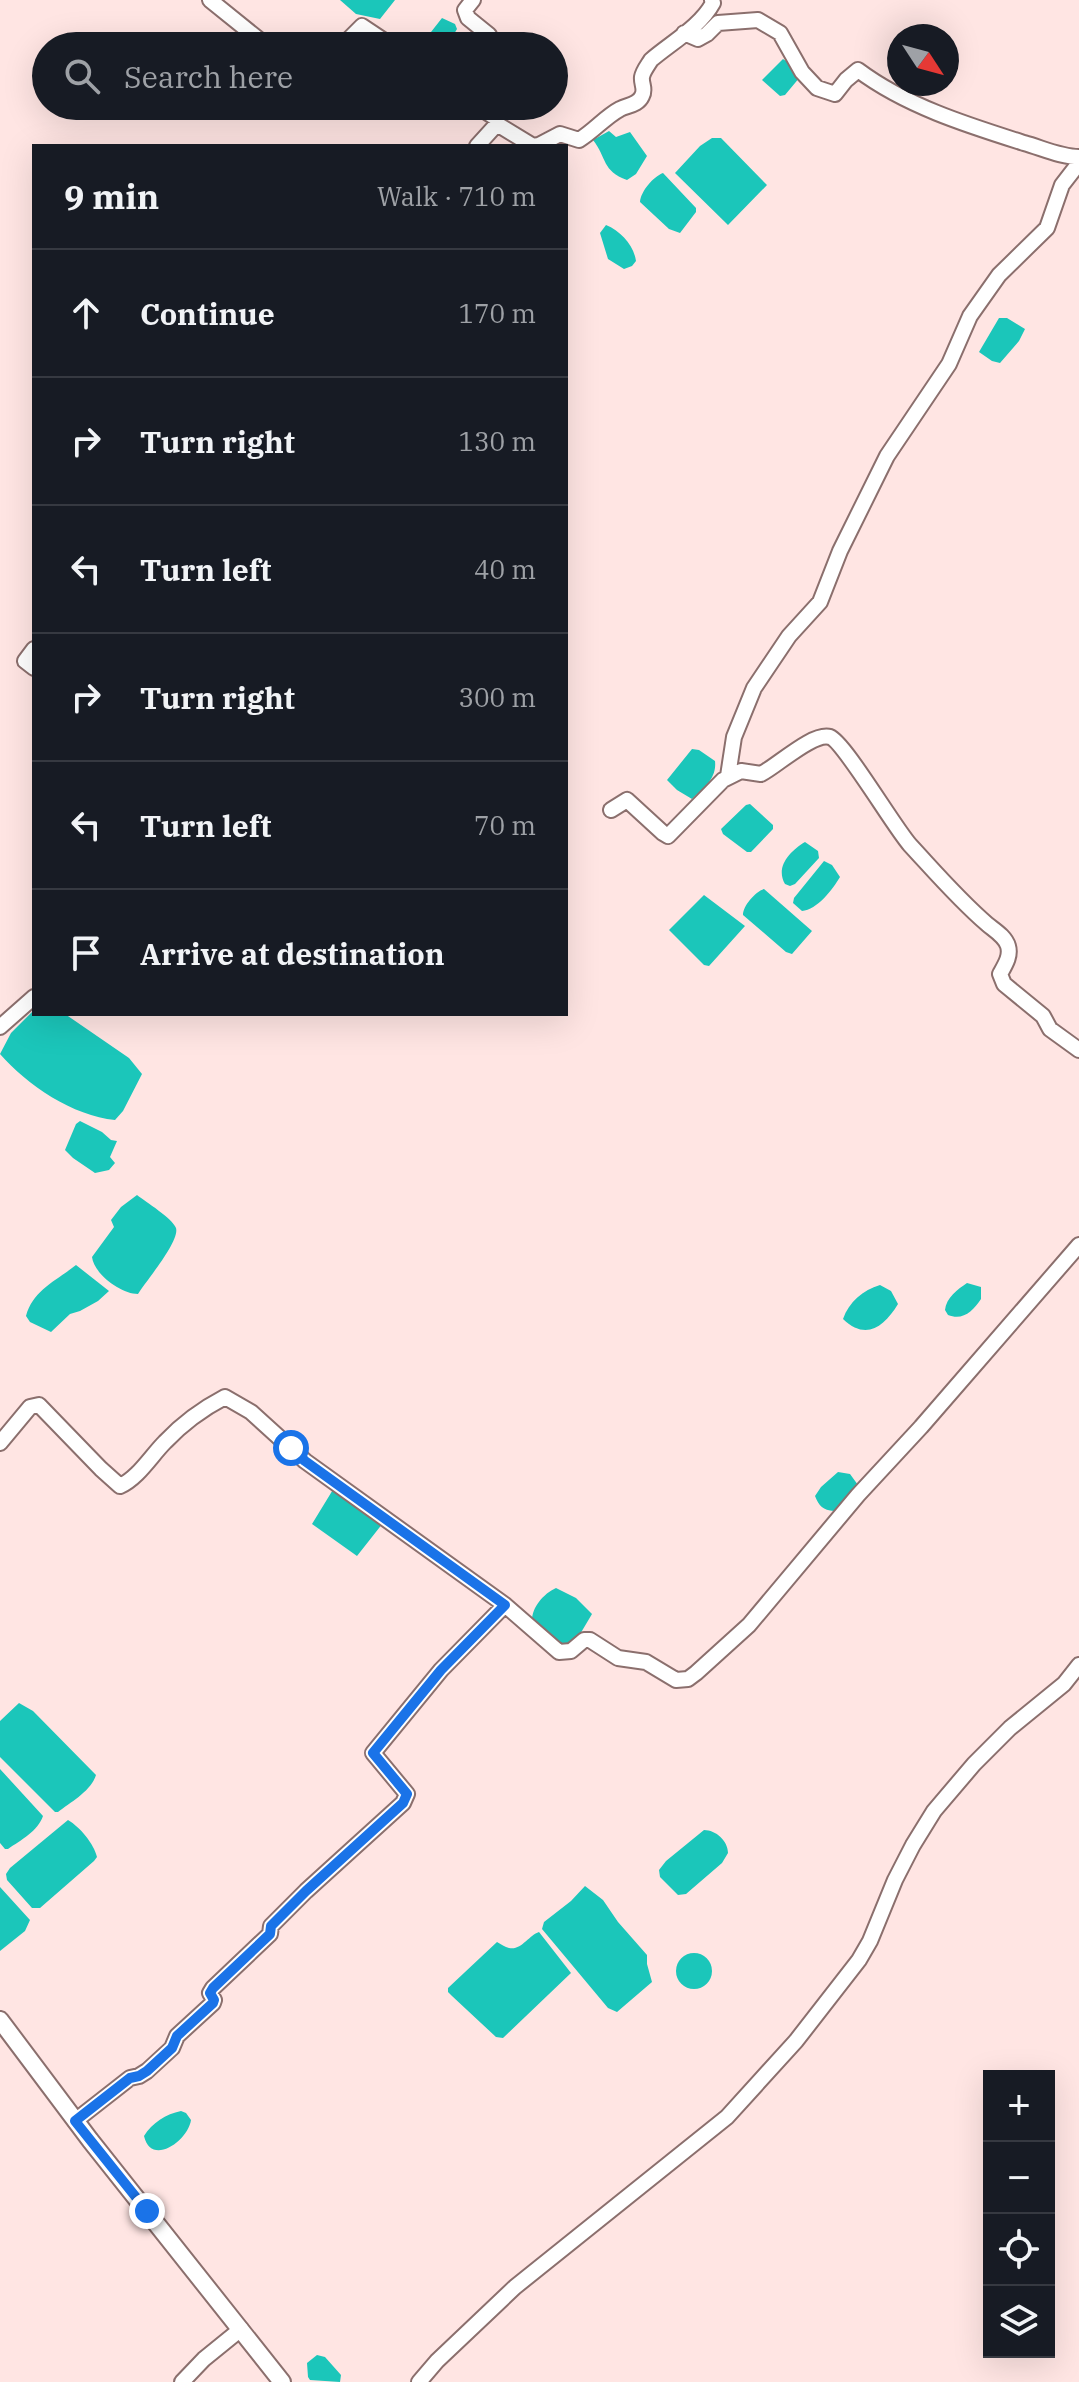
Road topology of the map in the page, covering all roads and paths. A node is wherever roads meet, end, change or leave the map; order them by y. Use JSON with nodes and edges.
{"nodes":[{"id":1,"x":210,"y":0,"type":"edge"},
{"id":2,"x":473,"y":0,"type":"edge"},
{"id":3,"x":712,"y":0,"type":"edge"},
{"id":4,"x":250,"y":32,"type":"edge"},
{"id":5,"x":485,"y":32,"type":"edge"},
{"id":6,"x":684,"y":33,"type":"junction"},
{"id":7,"x":497,"y":120,"type":"edge"},
{"id":8,"x":497,"y":124,"type":"junction"},
{"id":9,"x":479,"y":144,"type":"edge"},
{"id":10,"x":530,"y":144,"type":"edge"},
{"id":11,"x":541,"y":144,"type":"edge"},
{"id":12,"x":1079,"y":157,"type":"edge"},
{"id":13,"x":1079,"y":163,"type":"edge"},
{"id":14,"x":32,"y":652,"type":"edge"},
{"id":15,"x":32,"y":666,"type":"edge"},
{"id":16,"x":728,"y":776,"type":"junction"},
{"id":17,"x":611,"y":810,"type":"dead end"},
{"id":18,"x":32,"y":999,"type":"edge"},
{"id":19,"x":0,"y":1027,"type":"edge"},
{"id":20,"x":1079,"y":1050,"type":"edge"},
{"id":21,"x":1079,"y":1245,"type":"edge"},
{"id":22,"x":0,"y":1443,"type":"edge"},
{"id":23,"x":505,"y":1605,"type":"junction"},
{"id":24,"x":1079,"y":1665,"type":"edge"},
{"id":25,"x":0,"y":2020,"type":"edge"},
{"id":26,"x":75,"y":2121,"type":"junction"},
{"id":27,"x":241,"y":2329,"type":"junction"},
{"id":28,"x":182,"y":2382,"type":"edge"},
{"id":29,"x":282,"y":2382,"type":"edge"},
{"id":30,"x":419,"y":2382,"type":"edge"}],
"edges":[{"from":1,"to":4,"type":"street"},
{"from":2,"to":5,"type":"street"},
{"from":3,"to":6,"type":"street"},
{"from":6,"to":11,"type":"street"},
{"from":6,"to":12,"type":"street"},
{"from":7,"to":8,"type":"street"},
{"from":8,"to":9,"type":"street"},
{"from":8,"to":10,"type":"street"},
{"from":13,"to":16,"type":"street"},
{"from":14,"to":15,"type":"street"},
{"from":16,"to":17,"type":"street"},
{"from":16,"to":20,"type":"street"},
{"from":18,"to":19,"type":"street"},
{"from":21,"to":23,"type":"street"},
{"from":22,"to":23,"type":"street"},
{"from":23,"to":26,"type":"street"},
{"from":24,"to":30,"type":"street"},
{"from":25,"to":26,"type":"main road"},
{"from":26,"to":27,"type":"main road"},
{"from":27,"to":28,"type":"street"},
{"from":27,"to":29,"type":"main road"}]}
